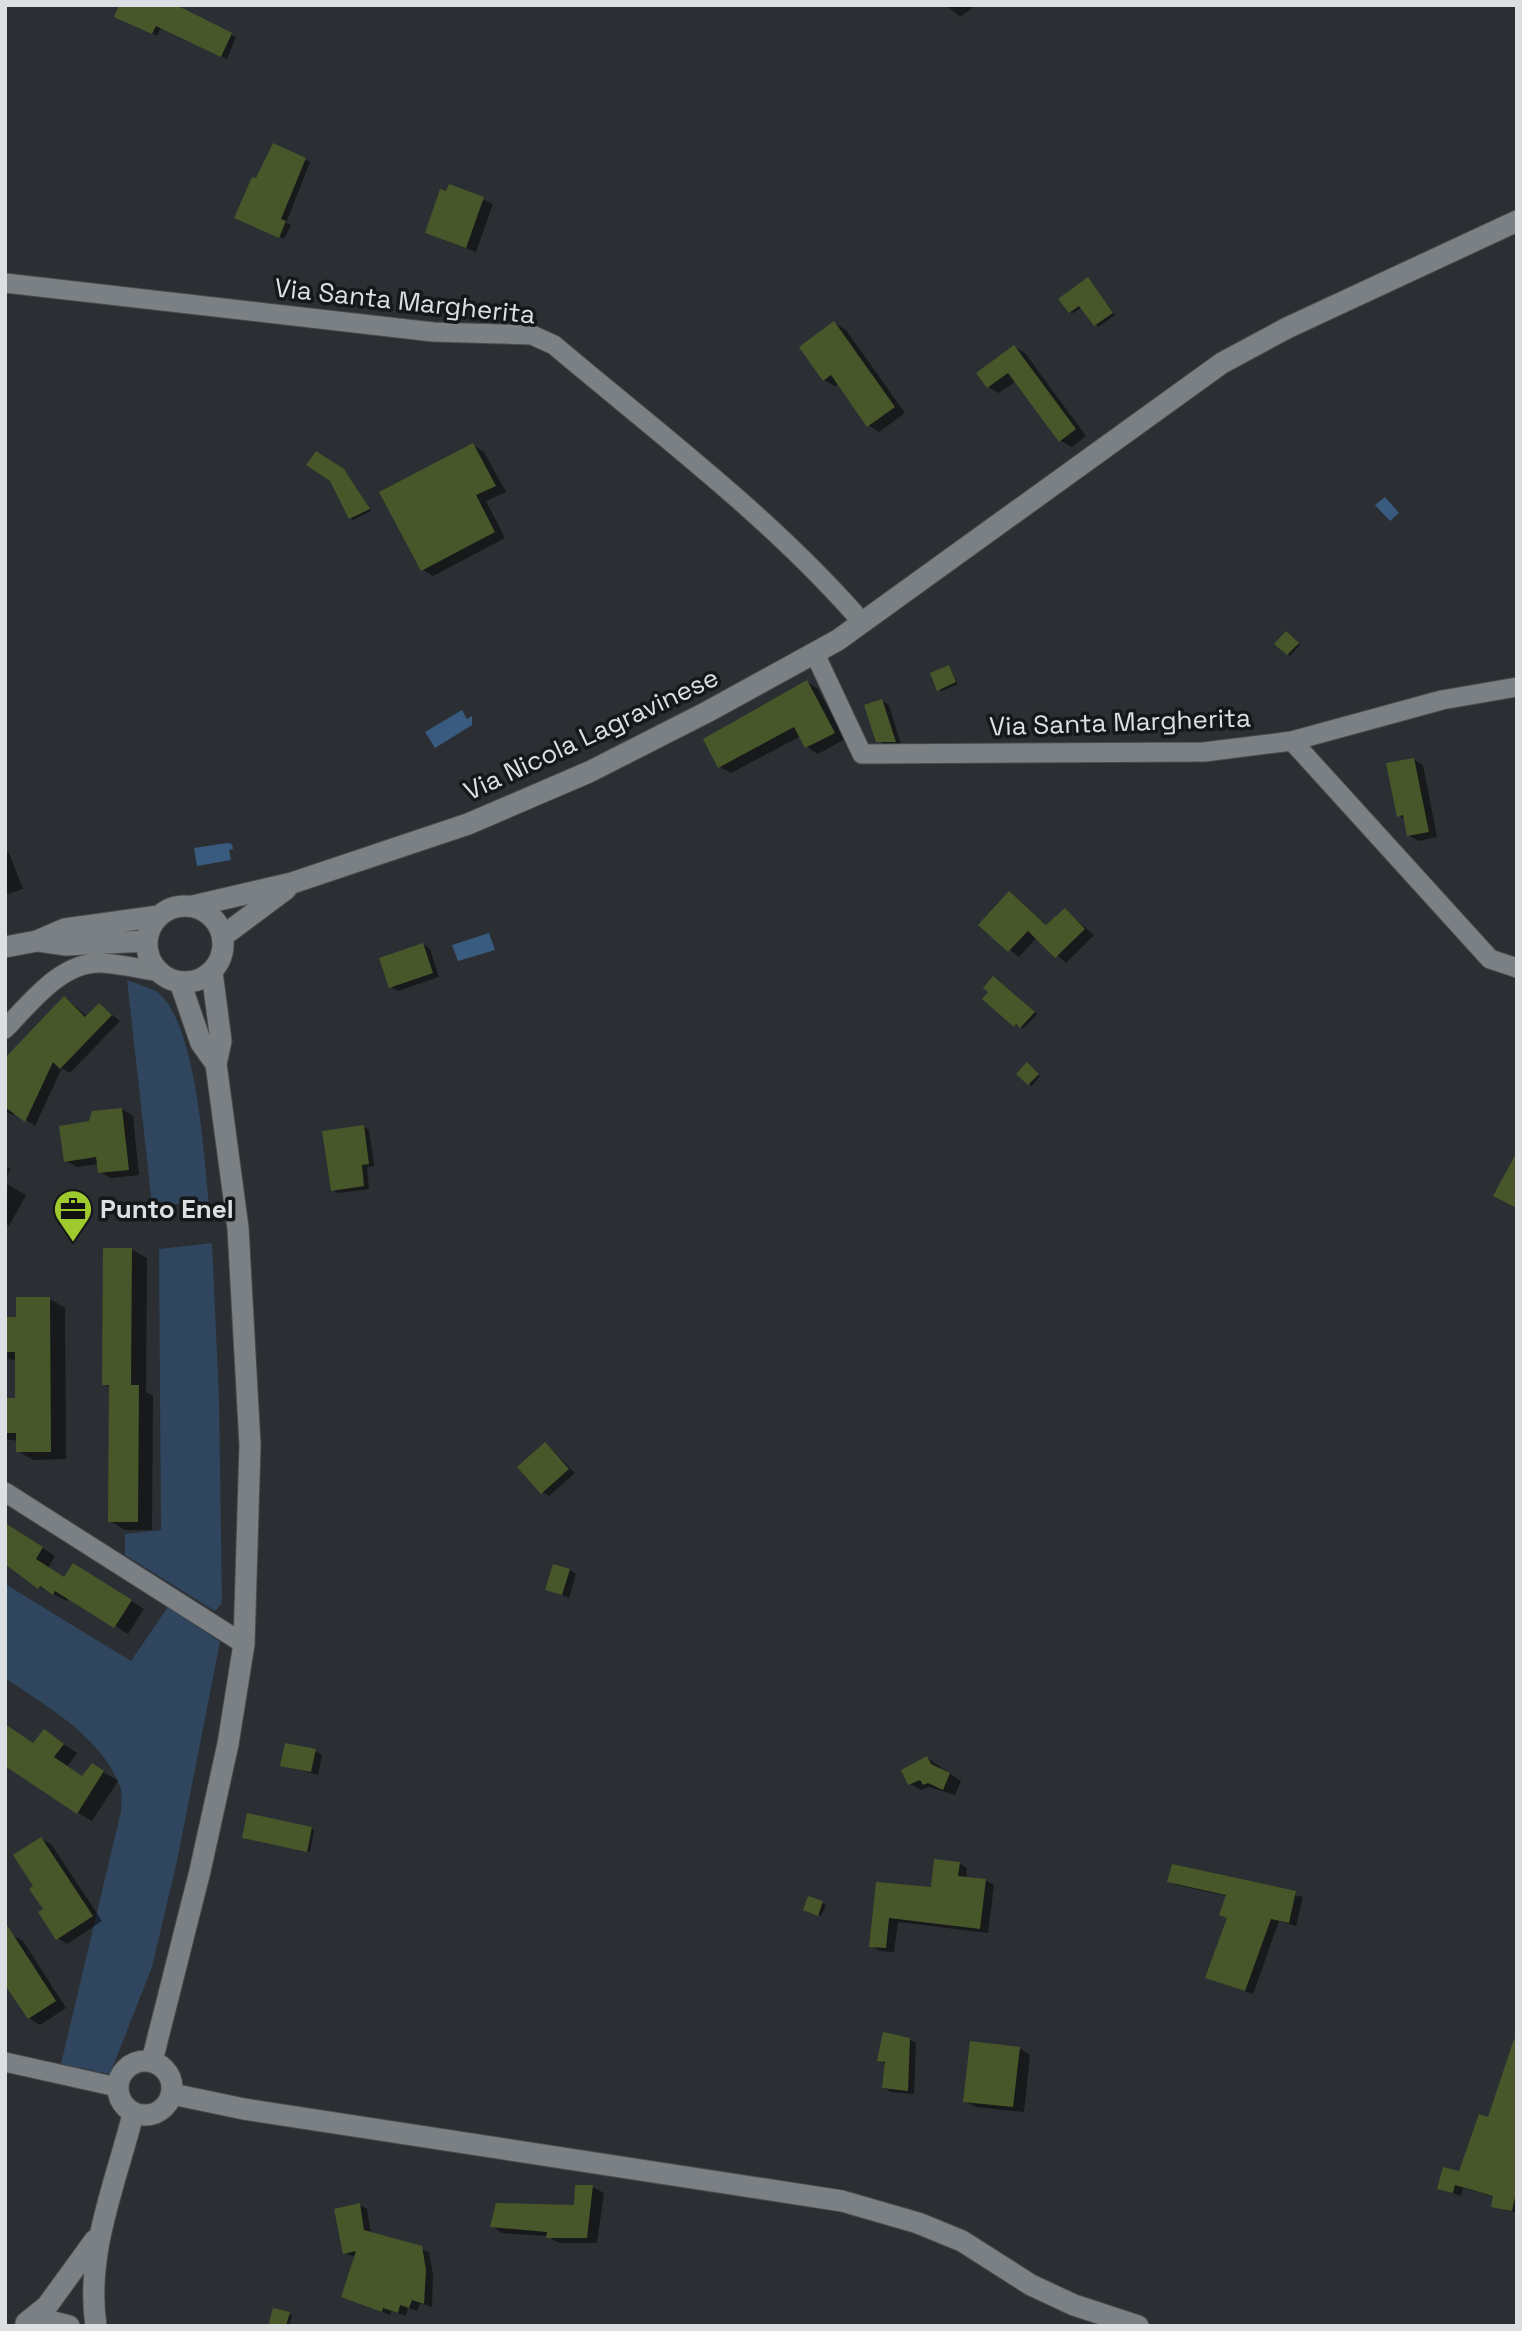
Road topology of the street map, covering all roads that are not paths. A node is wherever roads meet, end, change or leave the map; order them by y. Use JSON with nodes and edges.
{"nodes":[{"id":1,"x":1517,"y":221,"type":"edge"},
{"id":2,"x":5,"y":283,"type":"edge"},
{"id":3,"x":862,"y":622,"type":"junction"},
{"id":4,"x":814,"y":654,"type":"junction"},
{"id":5,"x":1517,"y":687,"type":"edge"},
{"id":6,"x":1292,"y":741,"type":"junction"},
{"id":7,"x":292,"y":883,"type":"junction"},
{"id":8,"x":193,"y":906,"type":"junction"},
{"id":9,"x":159,"y":916,"type":"junction"},
{"id":10,"x":223,"y":936,"type":"junction"},
{"id":11,"x":37,"y":941,"type":"junction"},
{"id":12,"x":147,"y":941,"type":"junction"},
{"id":13,"x":5,"y":947,"type":"edge"},
{"id":14,"x":1517,"y":968,"type":"edge"},
{"id":15,"x":161,"y":972,"type":"junction"},
{"id":16,"x":212,"y":972,"type":"junction"},
{"id":17,"x":180,"y":982,"type":"junction"},
{"id":18,"x":5,"y":1029,"type":"edge"},
{"id":19,"x":216,"y":1063,"type":"junction"},
{"id":20,"x":5,"y":1492,"type":"edge"},
{"id":21,"x":244,"y":1644,"type":"junction"},
{"id":22,"x":152,"y":2061,"type":"junction"},
{"id":23,"x":5,"y":2062,"type":"edge"},
{"id":24,"x":117,"y":2087,"type":"junction"},
{"id":25,"x":172,"y":2094,"type":"junction"},
{"id":26,"x":133,"y":2114,"type":"junction"},
{"id":27,"x":98,"y":2236,"type":"junction"},
{"id":28,"x":24,"y":2324,"type":"edge"},
{"id":29,"x":69,"y":2326,"type":"edge"},
{"id":30,"x":96,"y":2326,"type":"edge"},
{"id":31,"x":1138,"y":2326,"type":"edge"}],
"edges":[{"from":1,"to":3,"type":"street","name":"Via Nicola Lagravinese"},
{"from":2,"to":3,"type":"street","name":"Via Santa Margherita"},
{"from":3,"to":4,"type":"street","name":"Via Nicola Lagravinese"},
{"from":4,"to":6,"type":"street","name":"Via Santa Margherita"},
{"from":4,"to":7,"type":"street","name":"Via Nicola Lagravinese"},
{"from":5,"to":6,"type":"street"},
{"from":6,"to":14,"type":"street"},
{"from":7,"to":8,"type":"street","name":"Via Nicola Lagravinese"},
{"from":7,"to":10,"type":"street","name":"Via Nicola Lagravinese"},
{"from":8,"to":9,"type":"street"},
{"from":8,"to":10,"type":"street"},
{"from":9,"to":11,"type":"street"},
{"from":9,"to":12,"type":"street"},
{"from":10,"to":16,"type":"street"},
{"from":11,"to":12,"type":"street"},
{"from":11,"to":13,"type":"street"},
{"from":12,"to":15,"type":"street"},
{"from":15,"to":17,"type":"street"},
{"from":15,"to":18,"type":"street"},
{"from":16,"to":17,"type":"street"},
{"from":16,"to":19,"type":"street"},
{"from":17,"to":19,"type":"street"},
{"from":19,"to":21,"type":"street"},
{"from":20,"to":21,"type":"street"},
{"from":21,"to":22,"type":"street"},
{"from":22,"to":24,"type":"street"},
{"from":22,"to":25,"type":"street"},
{"from":23,"to":24,"type":"street"},
{"from":24,"to":26,"type":"street"},
{"from":25,"to":26,"type":"street"},
{"from":25,"to":31,"type":"street"},
{"from":26,"to":27,"type":"street"},
{"from":27,"to":28,"type":"street"},
{"from":27,"to":30,"type":"street"},
{"from":28,"to":29,"type":"street"}]}
